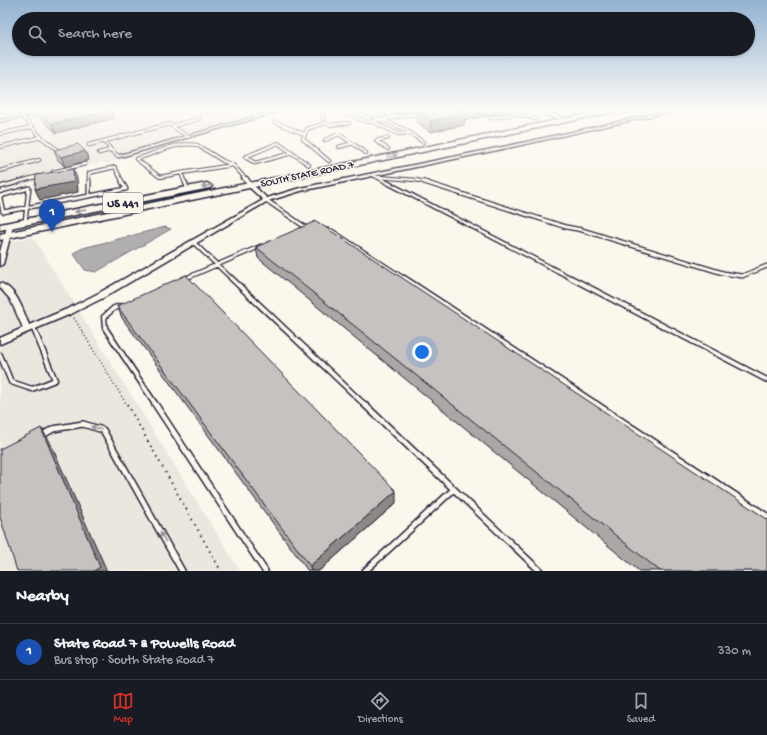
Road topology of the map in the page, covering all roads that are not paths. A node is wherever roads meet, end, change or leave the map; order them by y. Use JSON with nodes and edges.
{"nodes":[{"id":1,"x":41,"y":137,"type":"joint"},
{"id":2,"x":121,"y":137,"type":"edge"},
{"id":3,"x":188,"y":137,"type":"edge"},
{"id":4,"x":303,"y":137,"type":"edge"},
{"id":5,"x":333,"y":137,"type":"edge"},
{"id":6,"x":343,"y":137,"type":"edge"},
{"id":7,"x":416,"y":137,"type":"edge"},
{"id":8,"x":449,"y":137,"type":"edge"},
{"id":9,"x":484,"y":137,"type":"edge"},
{"id":10,"x":555,"y":137,"type":"edge"},
{"id":11,"x":388,"y":138,"type":"dead end"},
{"id":12,"x":325,"y":140,"type":"dead end"},
{"id":13,"x":104,"y":141,"type":"junction"},
{"id":14,"x":423,"y":142,"type":"junction"},
{"id":15,"x":353,"y":143,"type":"junction"},
{"id":16,"x":89,"y":145,"type":"dead end"},
{"id":17,"x":0,"y":147,"type":"edge"},
{"id":18,"x":339,"y":147,"type":"dead end"},
{"id":19,"x":388,"y":149,"type":"junction"},
{"id":20,"x":111,"y":150,"type":"junction"},
{"id":21,"x":410,"y":152,"type":"junction"},
{"id":22,"x":99,"y":153,"type":"dead end"},
{"id":23,"x":292,"y":153,"type":"junction"},
{"id":24,"x":366,"y":153,"type":"junction"},
{"id":25,"x":63,"y":155,"type":"edge"},
{"id":26,"x":118,"y":156,"type":"joint"},
{"id":27,"x":39,"y":160,"type":"dead end"},
{"id":28,"x":330,"y":161,"type":"junction"},
{"id":29,"x":85,"y":164,"type":"dead end"},
{"id":30,"x":233,"y":165,"type":"junction"},
{"id":31,"x":309,"y":165,"type":"junction"},
{"id":32,"x":0,"y":171,"type":"edge"},
{"id":33,"x":50,"y":173,"type":"edge"},
{"id":34,"x":181,"y":173,"type":"junction"},
{"id":35,"x":42,"y":175,"type":"edge"},
{"id":36,"x":375,"y":176,"type":"junction"},
{"id":37,"x":247,"y":182,"type":"junction"},
{"id":38,"x":0,"y":187,"type":"edge"},
{"id":39,"x":188,"y":190,"type":"junction"},
{"id":40,"x":89,"y":196,"type":"junction"},
{"id":41,"x":0,"y":197,"type":"edge"},
{"id":42,"x":266,"y":200,"type":"junction"},
{"id":43,"x":27,"y":207,"type":"junction"},
{"id":44,"x":25,"y":222,"type":"junction"},
{"id":45,"x":304,"y":227,"type":"junction"},
{"id":46,"x":311,"y":227,"type":"edge"},
{"id":47,"x":325,"y":229,"type":"edge"},
{"id":48,"x":297,"y":230,"type":"edge"},
{"id":49,"x":4,"y":231,"type":"edge"},
{"id":50,"x":193,"y":242,"type":"junction"},
{"id":51,"x":268,"y":243,"type":"edge"},
{"id":52,"x":0,"y":264,"type":"edge"},
{"id":53,"x":217,"y":264,"type":"junction"},
{"id":54,"x":767,"y":266,"type":"edge"},
{"id":55,"x":176,"y":282,"type":"edge"},
{"id":56,"x":0,"y":285,"type":"edge"},
{"id":57,"x":128,"y":303,"type":"edge"},
{"id":58,"x":30,"y":328,"type":"junction"},
{"id":59,"x":0,"y":341,"type":"edge"},
{"id":60,"x":0,"y":355,"type":"edge"},
{"id":61,"x":767,"y":380,"type":"edge"},
{"id":62,"x":33,"y":440,"type":"edge"},
{"id":63,"x":453,"y":490,"type":"junction"},
{"id":64,"x":767,"y":516,"type":"edge"},
{"id":65,"x":182,"y":571,"type":"edge"},
{"id":66,"x":265,"y":571,"type":"edge"},
{"id":67,"x":365,"y":571,"type":"edge"},
{"id":68,"x":540,"y":571,"type":"edge"}],
"edges":[{"from":1,"to":17,"type":"lane"},
{"from":1,"to":25,"type":"lane"},
{"from":2,"to":13,"type":"lane"},
{"from":3,"to":26,"type":"street"},
{"from":4,"to":28,"type":"lane"},
{"from":5,"to":12,"type":"lane"},
{"from":6,"to":15,"type":"lane"},
{"from":7,"to":14,"type":"lane"},
{"from":8,"to":14,"type":"main road","name":"SOUTH STATE ROAD 7","number":"US 441"},
{"from":9,"to":21,"type":"main road","name":"SOUTH STATE ROAD 7","number":"US 441"},
{"from":10,"to":36,"type":"street"},
{"from":11,"to":19,"type":"lane"},
{"from":13,"to":16,"type":"lane"},
{"from":13,"to":20,"type":"lane"},
{"from":14,"to":19,"type":"main road","name":"SOUTH STATE ROAD 7","number":"US 441"},
{"from":14,"to":21,"type":"main road"},
{"from":15,"to":18,"type":"lane"},
{"from":15,"to":24,"type":"lane"},
{"from":19,"to":24,"type":"main road","name":"SOUTH STATE ROAD 7","number":"US 441"},
{"from":20,"to":22,"type":"lane"},
{"from":20,"to":26,"type":"lane"},
{"from":37,"to":21,"type":"main road","name":"SOUTH STATE ROAD 7","number":"US 441","one_way":true},
{"from":23,"to":23,"type":"lane"},
{"from":23,"to":31,"type":"lane"},
{"from":24,"to":28,"type":"main road","name":"SOUTH STATE ROAD 7","number":"US 441"},
{"from":27,"to":32,"type":"lane"},
{"from":28,"to":31,"type":"main road","name":"SOUTH STATE ROAD 7","number":"US 441"},
{"from":29,"to":33,"type":"lane"},
{"from":30,"to":34,"type":"lane"},
{"from":30,"to":34,"type":"lane"},
{"from":30,"to":37,"type":"lane"},
{"from":31,"to":37,"type":"main road","name":"SOUTH STATE ROAD 7","number":"US 441"},
{"from":34,"to":39,"type":"lane"},
{"from":35,"to":38,"type":"lane"},
{"from":36,"to":42,"type":"street"},
{"from":36,"to":54,"type":"lane"},
{"from":36,"to":61,"type":"lane"},
{"from":37,"to":39,"type":"main road","name":"SOUTH STATE ROAD 7","number":"US 441","one_way":true},
{"from":37,"to":42,"type":"street"},
{"from":37,"to":49,"type":"main road","name":"SOUTH STATE ROAD 7","number":"US 441"},
{"from":39,"to":44,"type":"main road","name":"SOUTH STATE ROAD 7","number":"US 441","one_way":true},
{"from":40,"to":40,"type":"lane"},
{"from":40,"to":43,"type":"lane"},
{"from":41,"to":43,"type":"lane"},
{"from":41,"to":43,"type":"lane"},
{"from":42,"to":45,"type":"lane"},
{"from":42,"to":50,"type":"street"},
{"from":43,"to":44,"type":"lane"},
{"from":44,"to":49,"type":"main road","name":"SOUTH STATE ROAD 7","number":"US 441"},
{"from":45,"to":46,"type":"lane"},
{"from":45,"to":48,"type":"lane"},
{"from":47,"to":64,"type":"lane"},
{"from":49,"to":52,"type":"street"},
{"from":50,"to":53,"type":"lane"},
{"from":50,"to":58,"type":"street"},
{"from":51,"to":53,"type":"lane"},
{"from":53,"to":55,"type":"lane"},
{"from":53,"to":63,"type":"lane"},
{"from":56,"to":58,"type":"street"},
{"from":57,"to":66,"type":"lane"},
{"from":58,"to":59,"type":"street"},
{"from":58,"to":60,"type":"lane"},
{"from":65,"to":62,"type":"lane","one_way":true},
{"from":63,"to":67,"type":"lane"},
{"from":63,"to":68,"type":"lane"}]}
